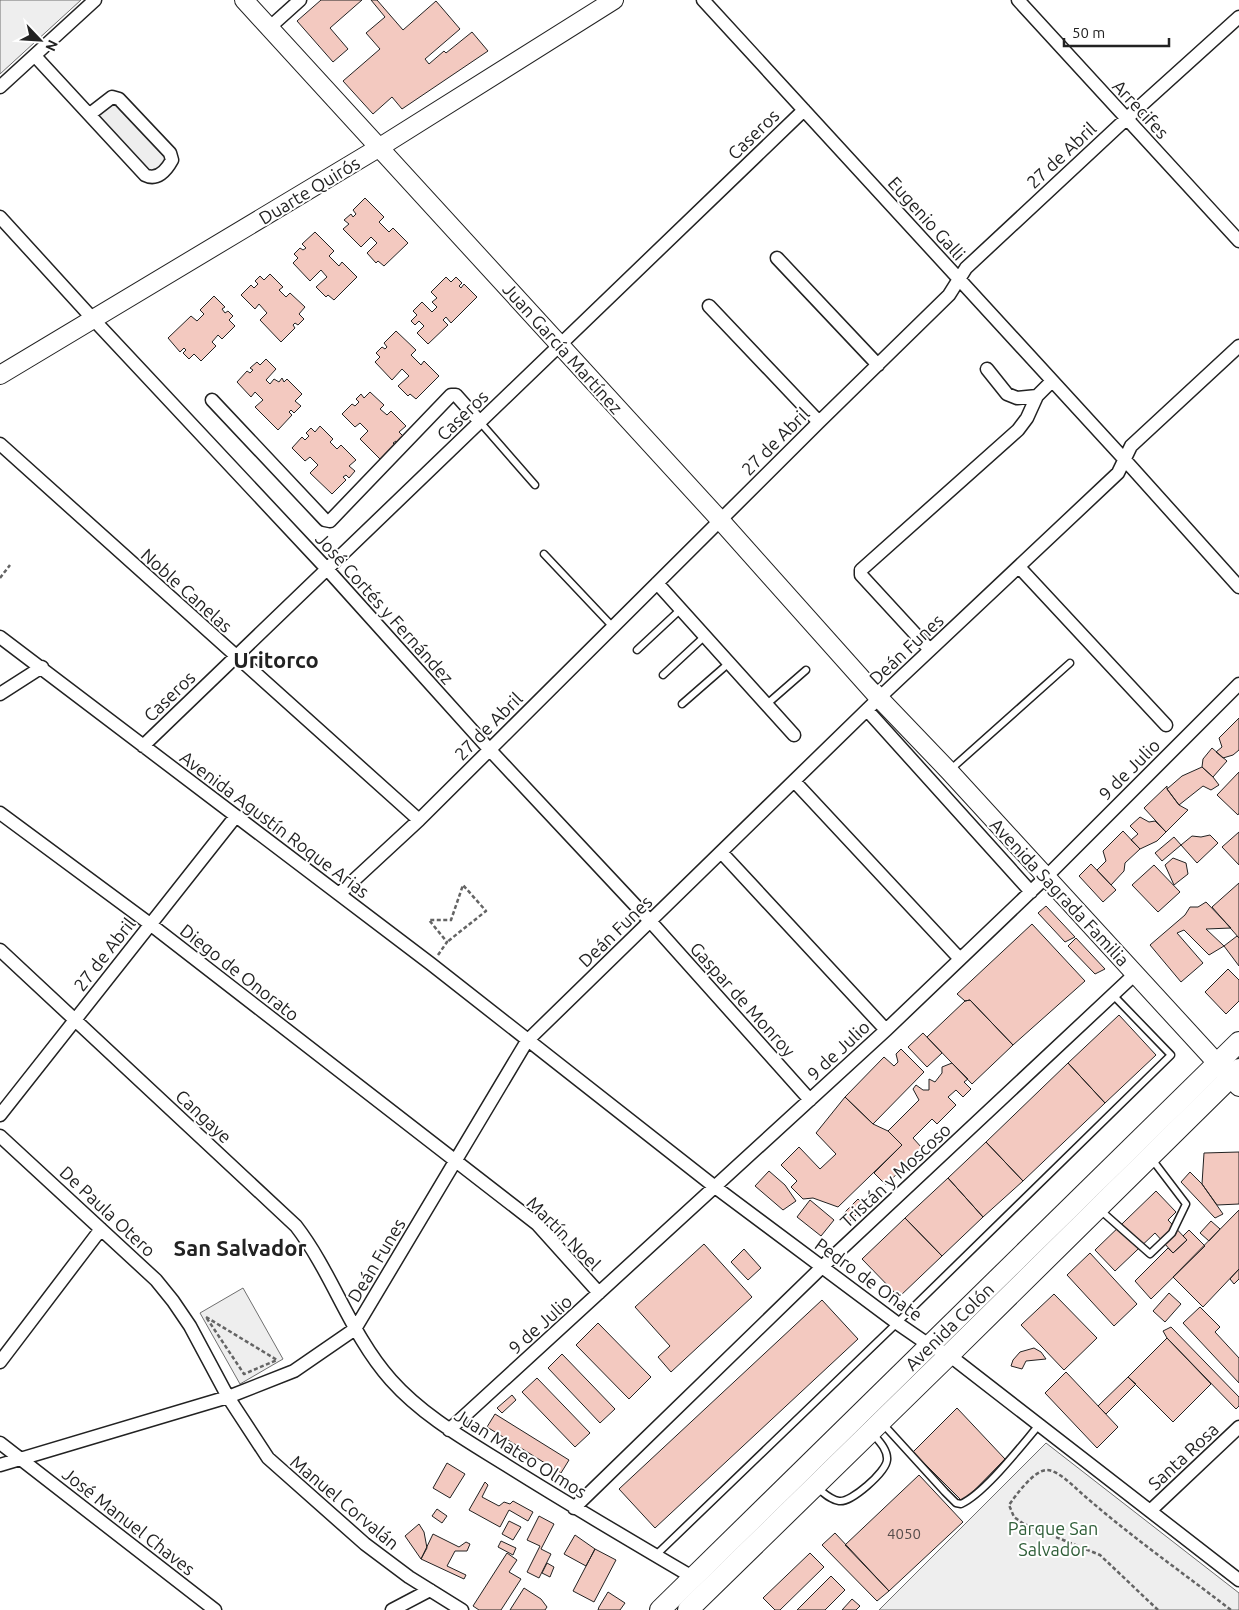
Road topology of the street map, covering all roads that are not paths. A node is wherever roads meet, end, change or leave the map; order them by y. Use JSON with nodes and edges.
{"nodes":[{"id":1,"x":95,"y":0,"type":"edge"},
{"id":2,"x":244,"y":0,"type":"edge"},
{"id":3,"x":300,"y":0,"type":"edge"},
{"id":4,"x":614,"y":0,"type":"edge"},
{"id":5,"x":703,"y":0,"type":"edge"},
{"id":6,"x":1018,"y":0,"type":"edge"},
{"id":7,"x":1239,"y":17,"type":"edge"},
{"id":8,"x":270,"y":27,"type":"junction"},
{"id":9,"x":35,"y":56,"type":"junction"},
{"id":10,"x":0,"y":87,"type":"edge"},
{"id":11,"x":804,"y":110,"type":"junction"},
{"id":12,"x":90,"y":114,"type":"junction"},
{"id":13,"x":1126,"y":119,"type":"junction"},
{"id":14,"x":380,"y":147,"type":"junction"},
{"id":15,"x":0,"y":217,"type":"edge"},
{"id":16,"x":1239,"y":241,"type":"edge"},
{"id":17,"x":777,"y":258,"type":"dead end"},
{"id":18,"x":959,"y":279,"type":"junction"},
{"id":19,"x":709,"y":306,"type":"dead end"},
{"id":20,"x":92,"y":319,"type":"junction"},
{"id":21,"x":560,"y":346,"type":"junction"},
{"id":22,"x":1239,"y":346,"type":"edge"},
{"id":23,"x":878,"y":365,"type":"junction"},
{"id":24,"x":987,"y":369,"type":"dead end"},
{"id":25,"x":0,"y":375,"type":"edge"},
{"id":26,"x":1052,"y":381,"type":"junction"},
{"id":27,"x":1037,"y":396,"type":"junction"},
{"id":28,"x":212,"y":400,"type":"dead end"},
{"id":29,"x":480,"y":422,"type":"junction"},
{"id":30,"x":819,"y":422,"type":"junction"},
{"id":31,"x":0,"y":444,"type":"edge"},
{"id":32,"x":1125,"y":460,"type":"junction"},
{"id":33,"x":535,"y":485,"type":"dead end"},
{"id":34,"x":721,"y":521,"type":"junction"},
{"id":35,"x":544,"y":554,"type":"dead end"},
{"id":36,"x":1019,"y":567,"type":"junction"},
{"id":37,"x":327,"y":569,"type":"junction"},
{"id":38,"x":657,"y":583,"type":"junction"},
{"id":39,"x":1239,"y":587,"type":"edge"},
{"id":40,"x":681,"y":609,"type":"junction"},
{"id":41,"x":613,"y":627,"type":"junction"},
{"id":42,"x":705,"y":636,"type":"junction"},
{"id":43,"x":0,"y":637,"type":"edge"},
{"id":44,"x":637,"y":650,"type":"dead end"},
{"id":45,"x":930,"y":650,"type":"junction"},
{"id":46,"x":235,"y":656,"type":"junction"},
{"id":47,"x":729,"y":663,"type":"junction"},
{"id":48,"x":1070,"y":664,"type":"dead end"},
{"id":49,"x":42,"y":667,"type":"junction"},
{"id":50,"x":806,"y":670,"type":"dead end"},
{"id":51,"x":663,"y":675,"type":"dead end"},
{"id":52,"x":1239,"y":684,"type":"edge"},
{"id":53,"x":0,"y":694,"type":"edge"},
{"id":54,"x":682,"y":704,"type":"dead end"},
{"id":55,"x":767,"y":704,"type":"junction"},
{"id":56,"x":873,"y":704,"type":"junction"},
{"id":57,"x":1166,"y":725,"type":"dead end"},
{"id":58,"x":794,"y":735,"type":"dead end"},
{"id":59,"x":143,"y":746,"type":"junction"},
{"id":60,"x":489,"y":749,"type":"junction"},
{"id":61,"x":949,"y":771,"type":"junction"},
{"id":62,"x":794,"y":781,"type":"junction"},
{"id":63,"x":0,"y":813,"type":"edge"},
{"id":64,"x":236,"y":816,"type":"junction"},
{"id":65,"x":419,"y":820,"type":"junction"},
{"id":66,"x":721,"y":852,"type":"junction"},
{"id":67,"x":1046,"y":877,"type":"junction"},
{"id":68,"x":1030,"y":892,"type":"junction"},
{"id":69,"x":339,"y":894,"type":"junction"},
{"id":70,"x":650,"y":921,"type":"junction"},
{"id":71,"x":150,"y":924,"type":"junction"},
{"id":72,"x":0,"y":950,"type":"edge"},
{"id":73,"x":960,"y":959,"type":"junction"},
{"id":74,"x":1135,"y":974,"type":"junction"},
{"id":75,"x":1113,"y":995,"type":"junction"},
{"id":76,"x":75,"y":1019,"type":"junction"},
{"id":77,"x":886,"y":1030,"type":"junction"},
{"id":78,"x":527,"y":1041,"type":"junction"},
{"id":79,"x":1239,"y":1042,"type":"edge"},
{"id":80,"x":1231,"y":1075,"type":"edge"},
{"id":81,"x":810,"y":1100,"type":"junction"},
{"id":82,"x":0,"y":1114,"type":"edge"},
{"id":83,"x":0,"y":1136,"type":"edge"},
{"id":84,"x":1151,"y":1158,"type":"junction"},
{"id":85,"x":456,"y":1162,"type":"junction"},
{"id":86,"x":716,"y":1186,"type":"junction"},
{"id":87,"x":1098,"y":1208,"type":"junction"},
{"id":88,"x":101,"y":1228,"type":"junction"},
{"id":89,"x":822,"y":1267,"type":"junction"},
{"id":90,"x":600,"y":1292,"type":"junction"},
{"id":91,"x":897,"y":1323,"type":"junction"},
{"id":92,"x":355,"y":1329,"type":"junction"},
{"id":93,"x":929,"y":1345,"type":"junction"},
{"id":94,"x":950,"y":1355,"type":"junction"},
{"id":95,"x":0,"y":1362,"type":"edge"},
{"id":96,"x":228,"y":1397,"type":"junction"},
{"id":97,"x":1039,"y":1425,"type":"junction"},
{"id":98,"x":876,"y":1427,"type":"junction"},
{"id":99,"x":1239,"y":1427,"type":"edge"},
{"id":100,"x":449,"y":1430,"type":"junction"},
{"id":101,"x":0,"y":1443,"type":"edge"},
{"id":102,"x":22,"y":1460,"type":"junction"},
{"id":103,"x":0,"y":1466,"type":"edge"},
{"id":104,"x":815,"y":1486,"type":"junction"},
{"id":105,"x":574,"y":1508,"type":"junction"},
{"id":106,"x":1150,"y":1511,"type":"junction"},
{"id":107,"x":655,"y":1556,"type":"junction"},
{"id":108,"x":694,"y":1578,"type":"junction"},
{"id":109,"x":1239,"y":1580,"type":"edge"},
{"id":110,"x":430,"y":1590,"type":"junction"},
{"id":111,"x":215,"y":1610,"type":"edge"},
{"id":112,"x":392,"y":1610,"type":"edge"},
{"id":113,"x":462,"y":1610,"type":"edge"},
{"id":114,"x":660,"y":1610,"type":"edge"},
{"id":115,"x":688,"y":1610,"type":"edge"}],
"edges":[{"from":1,"to":9,"type":"street"},
{"from":2,"to":8,"type":"main road","name":"Juan García Martínez"},
{"from":3,"to":8,"type":"street"},
{"from":4,"to":14,"type":"main road","name":"Duarte Quirós"},
{"from":5,"to":11,"type":"street","name":"Eugenio Galli"},
{"from":6,"to":13,"type":"street","name":"Arrecifes"},
{"from":7,"to":13,"type":"street","name":"27 de Abril"},
{"from":8,"to":14,"type":"main road","name":"Juan García Martínez"},
{"from":9,"to":10,"type":"street"},
{"from":9,"to":12,"type":"street"},
{"from":11,"to":18,"type":"street","name":"Eugenio Galli"},
{"from":11,"to":21,"type":"street","name":"Caseros"},
{"from":12,"to":12,"type":"street"},
{"from":13,"to":16,"type":"street","name":"Arrecifes"},
{"from":13,"to":18,"type":"street","name":"27 de Abril"},
{"from":14,"to":20,"type":"main road","name":"Duarte Quirós"},
{"from":14,"to":21,"type":"main road","name":"Juan García Martínez"},
{"from":15,"to":20,"type":"street","name":"José Cortés y Fernández"},
{"from":17,"to":23,"type":"street"},
{"from":18,"to":23,"type":"street","name":"27 de Abril"},
{"from":18,"to":26,"type":"street","name":"Eugenio Galli"},
{"from":19,"to":30,"type":"street"},
{"from":20,"to":25,"type":"main road","name":"Duarte Quirós"},
{"from":20,"to":37,"type":"street","name":"José Cortés y Fernández"},
{"from":21,"to":29,"type":"street","name":"Caseros"},
{"from":21,"to":34,"type":"main road","name":"Juan García Martínez"},
{"from":22,"to":32,"type":"street","name":"Deán Funes"},
{"from":23,"to":30,"type":"street","name":"27 de Abril"},
{"from":24,"to":27,"type":"street"},
{"from":26,"to":27,"type":"street"},
{"from":26,"to":32,"type":"street","name":"Eugenio Galli"},
{"from":27,"to":45,"type":"street"},
{"from":28,"to":29,"type":"street"},
{"from":29,"to":33,"type":"lane"},
{"from":29,"to":37,"type":"street","name":"Caseros"},
{"from":30,"to":34,"type":"street","name":"27 de Abril"},
{"from":31,"to":46,"type":"street","name":"Noble Canelas"},
{"from":32,"to":36,"type":"street","name":"Deán Funes"},
{"from":32,"to":39,"type":"street","name":"Eugenio Galli"},
{"from":34,"to":38,"type":"street","name":"27 de Abril"},
{"from":34,"to":56,"type":"main road","name":"Juan García Martínez"},
{"from":35,"to":41,"type":"lane"},
{"from":36,"to":45,"type":"street","name":"Deán Funes"},
{"from":36,"to":57,"type":"street"},
{"from":37,"to":46,"type":"street","name":"Caseros"},
{"from":37,"to":60,"type":"street","name":"José Cortés y Fernández"},
{"from":38,"to":40,"type":"street"},
{"from":38,"to":41,"type":"street","name":"27 de Abril"},
{"from":40,"to":42,"type":"street"},
{"from":40,"to":44,"type":"lane"},
{"from":41,"to":60,"type":"street","name":"27 de Abril"},
{"from":42,"to":47,"type":"street"},
{"from":42,"to":51,"type":"lane"},
{"from":43,"to":49,"type":"street","name":"Avenida Agustín Roque Arias"},
{"from":45,"to":56,"type":"street","name":"Deán Funes"},
{"from":46,"to":59,"type":"street","name":"Caseros"},
{"from":46,"to":65,"type":"street","name":"Noble Canelas"},
{"from":47,"to":54,"type":"lane"},
{"from":47,"to":55,"type":"street"},
{"from":48,"to":61,"type":"lane"},
{"from":49,"to":53,"type":"street"},
{"from":49,"to":59,"type":"street","name":"Avenida Agustín Roque Arias"},
{"from":50,"to":55,"type":"lane"},
{"from":52,"to":67,"type":"street","name":"9 de Julio"},
{"from":55,"to":58,"type":"street"},
{"from":56,"to":61,"type":"main road","name":"Avenida Sagrada Familia"},
{"from":56,"to":62,"type":"street","name":"Deán Funes"},
{"from":56,"to":68,"type":"street"},
{"from":59,"to":64,"type":"street","name":"Avenida Agustín Roque Arias"},
{"from":60,"to":65,"type":"street","name":"27 de Abril"},
{"from":60,"to":70,"type":"street","name":"José Cortés y Fernández"},
{"from":61,"to":67,"type":"main road","name":"Avenida Sagrada Familia"},
{"from":62,"to":66,"type":"street","name":"Deán Funes"},
{"from":62,"to":73,"type":"street"},
{"from":63,"to":71,"type":"street","name":"Diego de Onorato"},
{"from":64,"to":69,"type":"street","name":"Avenida Agustín Roque Arias"},
{"from":64,"to":71,"type":"street","name":"27 de Abril"},
{"from":65,"to":69,"type":"street","name":"27 de Abril"},
{"from":66,"to":70,"type":"street","name":"Deán Funes"},
{"from":66,"to":77,"type":"street"},
{"from":67,"to":68,"type":"street","name":"9 de Julio"},
{"from":67,"to":74,"type":"main road","name":"Avenida Sagrada Familia"},
{"from":68,"to":73,"type":"street","name":"9 de Julio"},
{"from":69,"to":78,"type":"street","name":"Avenida Agustín Roque Arias"},
{"from":70,"to":78,"type":"street","name":"Deán Funes"},
{"from":70,"to":81,"type":"street","name":"Gaspar de Monroy"},
{"from":71,"to":76,"type":"street","name":"27 de Abril"},
{"from":71,"to":85,"type":"street","name":"Diego de Onorato"},
{"from":72,"to":76,"type":"street","name":"Cangaye"},
{"from":73,"to":77,"type":"street","name":"9 de Julio"},
{"from":74,"to":75,"type":"street","name":"Tristán y Moscoso"},
{"from":74,"to":80,"type":"main road","name":"Avenida Sagrada Familia"},
{"from":75,"to":89,"type":"street","name":"Tristán y Moscoso"},
{"from":75,"to":91,"type":"lane"},
{"from":76,"to":82,"type":"street","name":"27 de Abril"},
{"from":76,"to":92,"type":"street","name":"Cangaye"},
{"from":77,"to":81,"type":"street","name":"9 de Julio"},
{"from":78,"to":85,"type":"street","name":"Deán Funes"},
{"from":78,"to":86,"type":"street","name":"Pedro de Oñate"},
{"from":79,"to":80,"type":"main road","name":"Avenida Colón"},
{"from":80,"to":84,"type":"main road","name":"Avenida Colón"},
{"from":80,"to":93,"type":"main road","name":"Avenida Colón"},
{"from":81,"to":86,"type":"street","name":"9 de Julio"},
{"from":83,"to":88,"type":"street","name":"De Paula Otero"},
{"from":84,"to":87,"type":"main road","name":"Avenida Colón"},
{"from":84,"to":87,"type":"lane"},
{"from":85,"to":90,"type":"street","name":"Martín Noel"},
{"from":85,"to":92,"type":"street","name":"Deán Funes"},
{"from":86,"to":89,"type":"street","name":"Pedro de Oñate"},
{"from":86,"to":90,"type":"street","name":"9 de Julio"},
{"from":87,"to":94,"type":"main road","name":"Avenida Colón"},
{"from":88,"to":95,"type":"street"},
{"from":88,"to":96,"type":"street","name":"De Paula Otero"},
{"from":89,"to":91,"type":"street","name":"Pedro de Oñate"},
{"from":89,"to":105,"type":"street","name":"Tristán y Moscoso"},
{"from":90,"to":100,"type":"street","name":"9 de Julio"},
{"from":91,"to":93,"type":"street","name":"Pedro de Oñate"},
{"from":91,"to":107,"type":"lane"},
{"from":92,"to":96,"type":"street","name":"Deán Funes"},
{"from":92,"to":100,"type":"street","name":"Juan Mateo Olmos"},
{"from":93,"to":94,"type":"street","name":"Pedro de Oñate"},
{"from":93,"to":108,"type":"main road","name":"Avenida Colón"},
{"from":94,"to":97,"type":"street","name":"Pedro de Oñate"},
{"from":94,"to":98,"type":"main road","name":"Avenida Colón"},
{"from":96,"to":102,"type":"street","name":"Deán Funes"},
{"from":96,"to":110,"type":"street","name":"Manuel Corvalán"},
{"from":97,"to":98,"type":"lane"},
{"from":97,"to":106,"type":"street","name":"Pedro de Oñate"},
{"from":98,"to":104,"type":"main road","name":"Avenida Colón"},
{"from":98,"to":104,"type":"lane"},
{"from":99,"to":106,"type":"street","name":"Santa Rosa"},
{"from":100,"to":105,"type":"street","name":"Juan Mateo Olmos"},
{"from":101,"to":102,"type":"street","name":"José Manuel Chaves"},
{"from":102,"to":103,"type":"street","name":"Deán Funes"},
{"from":102,"to":111,"type":"street","name":"José Manuel Chaves"},
{"from":104,"to":115,"type":"main road","name":"Avenida Colón"},
{"from":105,"to":107,"type":"street","name":"Juan Mateo Olmos"},
{"from":106,"to":109,"type":"street","name":"Pedro de Oñate"},
{"from":107,"to":108,"type":"street","name":"Juan Mateo Olmos"},
{"from":108,"to":114,"type":"main road","name":"Avenida Colón"},
{"from":110,"to":112,"type":"street"},
{"from":110,"to":113,"type":"street","name":"Manuel Corvalán"}]}
